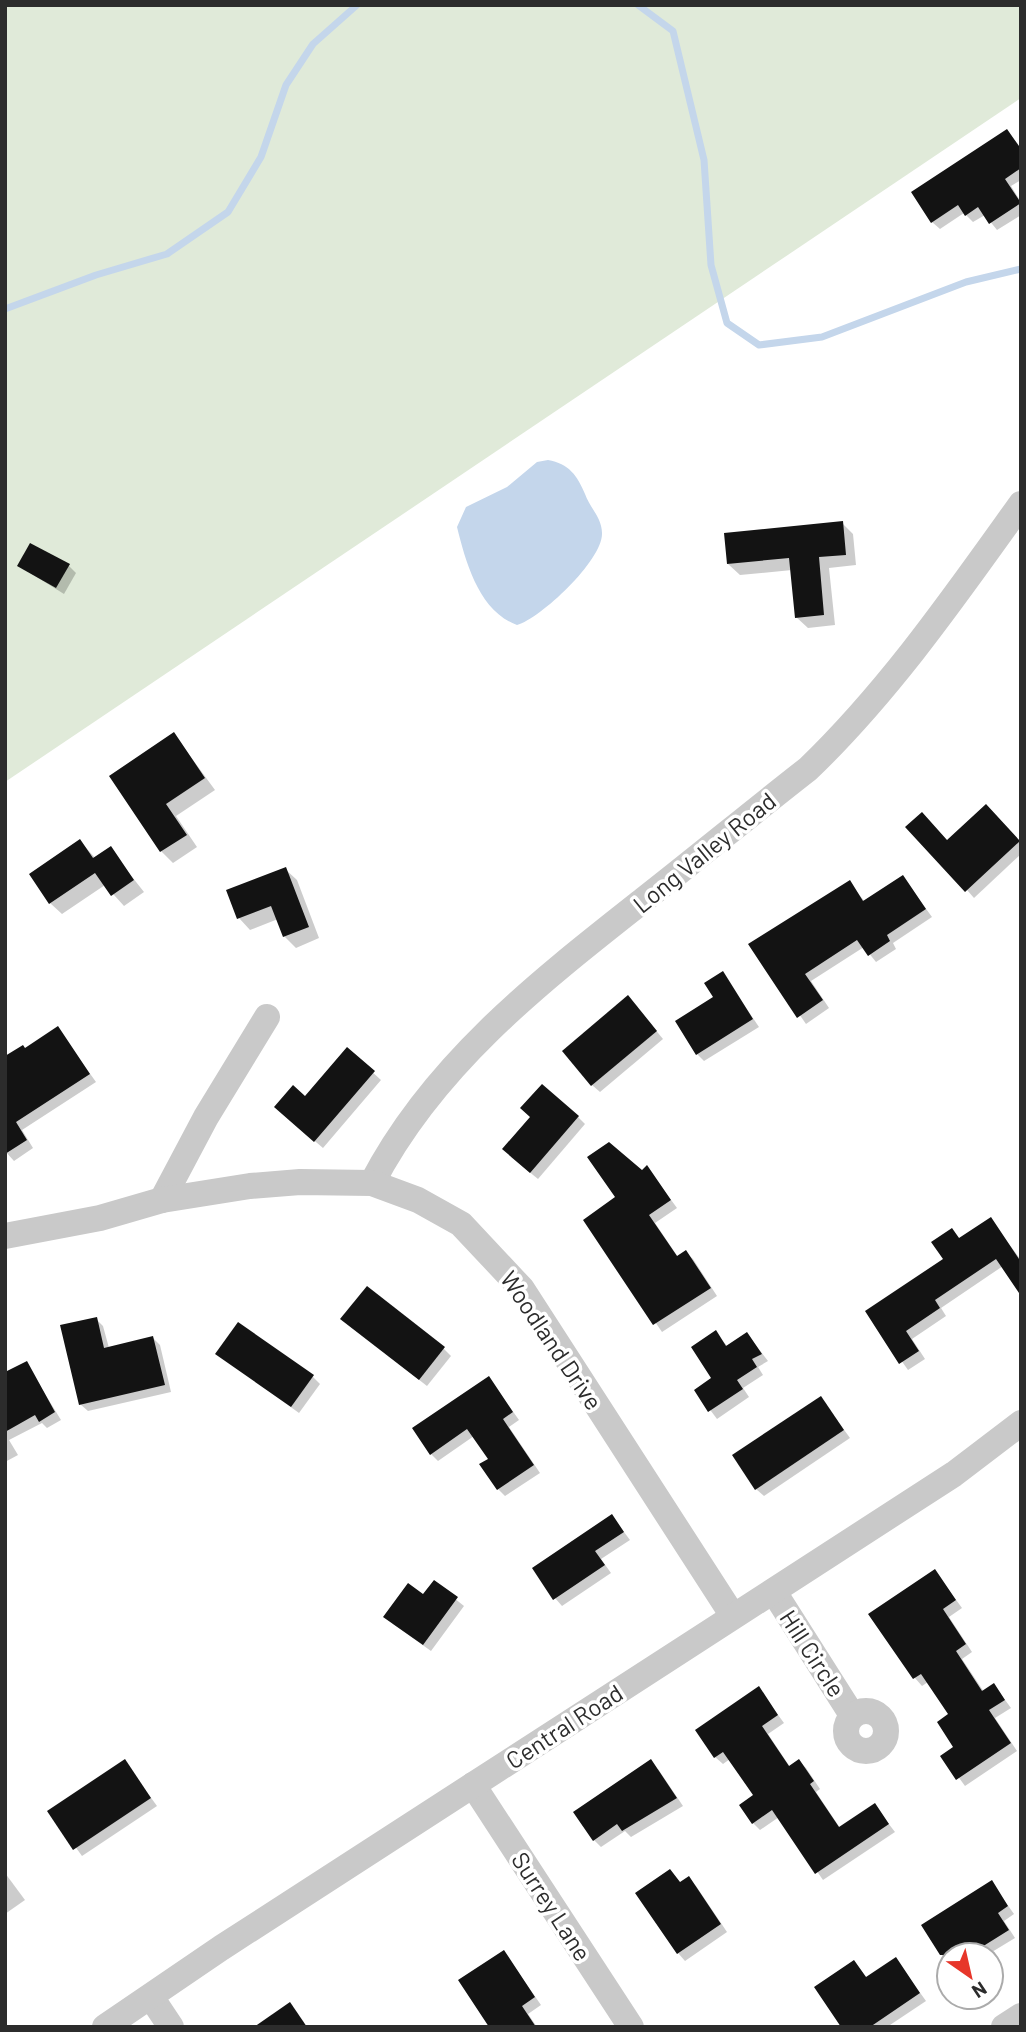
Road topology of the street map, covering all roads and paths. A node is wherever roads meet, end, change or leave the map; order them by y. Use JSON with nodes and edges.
{"nodes":[{"id":1,"x":1021,"y":504,"type":"edge"},
{"id":2,"x":267,"y":1017,"type":"dead end"},
{"id":3,"x":372,"y":1183,"type":"junction"},
{"id":4,"x":162,"y":1200,"type":"junction"},
{"id":5,"x":5,"y":1236,"type":"edge"},
{"id":6,"x":1021,"y":1423,"type":"edge"},
{"id":7,"x":774,"y":1592,"type":"junction"},
{"id":8,"x":733,"y":1616,"type":"junction"},
{"id":9,"x":852,"y":1715,"type":"dead end"},
{"id":10,"x":473,"y":1785,"type":"junction"},
{"id":11,"x":151,"y":1997,"type":"junction"},
{"id":12,"x":1021,"y":2016,"type":"edge"},
{"id":13,"x":105,"y":2027,"type":"edge"},
{"id":14,"x":171,"y":2027,"type":"edge"},
{"id":15,"x":631,"y":2027,"type":"edge"},
{"id":16,"x":1004,"y":2027,"type":"edge"}],
"edges":[{"from":1,"to":3,"type":"street","name":"Long Valley Road"},
{"from":2,"to":4,"type":"street"},
{"from":3,"to":4,"type":"street","name":"Woodland Drive"},
{"from":3,"to":8,"type":"street","name":"Woodland Drive"},
{"from":4,"to":5,"type":"street","name":"Woodland Drive"},
{"from":6,"to":7,"type":"street","name":"Central Road"},
{"from":7,"to":8,"type":"street","name":"Central Road"},
{"from":7,"to":9,"type":"street","name":"Hill Circle"},
{"from":8,"to":10,"type":"street","name":"Central Road"},
{"from":10,"to":11,"type":"street","name":"Central Road"},
{"from":10,"to":15,"type":"street","name":"Surrey Lane"},
{"from":11,"to":13,"type":"street","name":"Central Road"},
{"from":11,"to":14,"type":"street"},
{"from":12,"to":16,"type":"street"}]}
